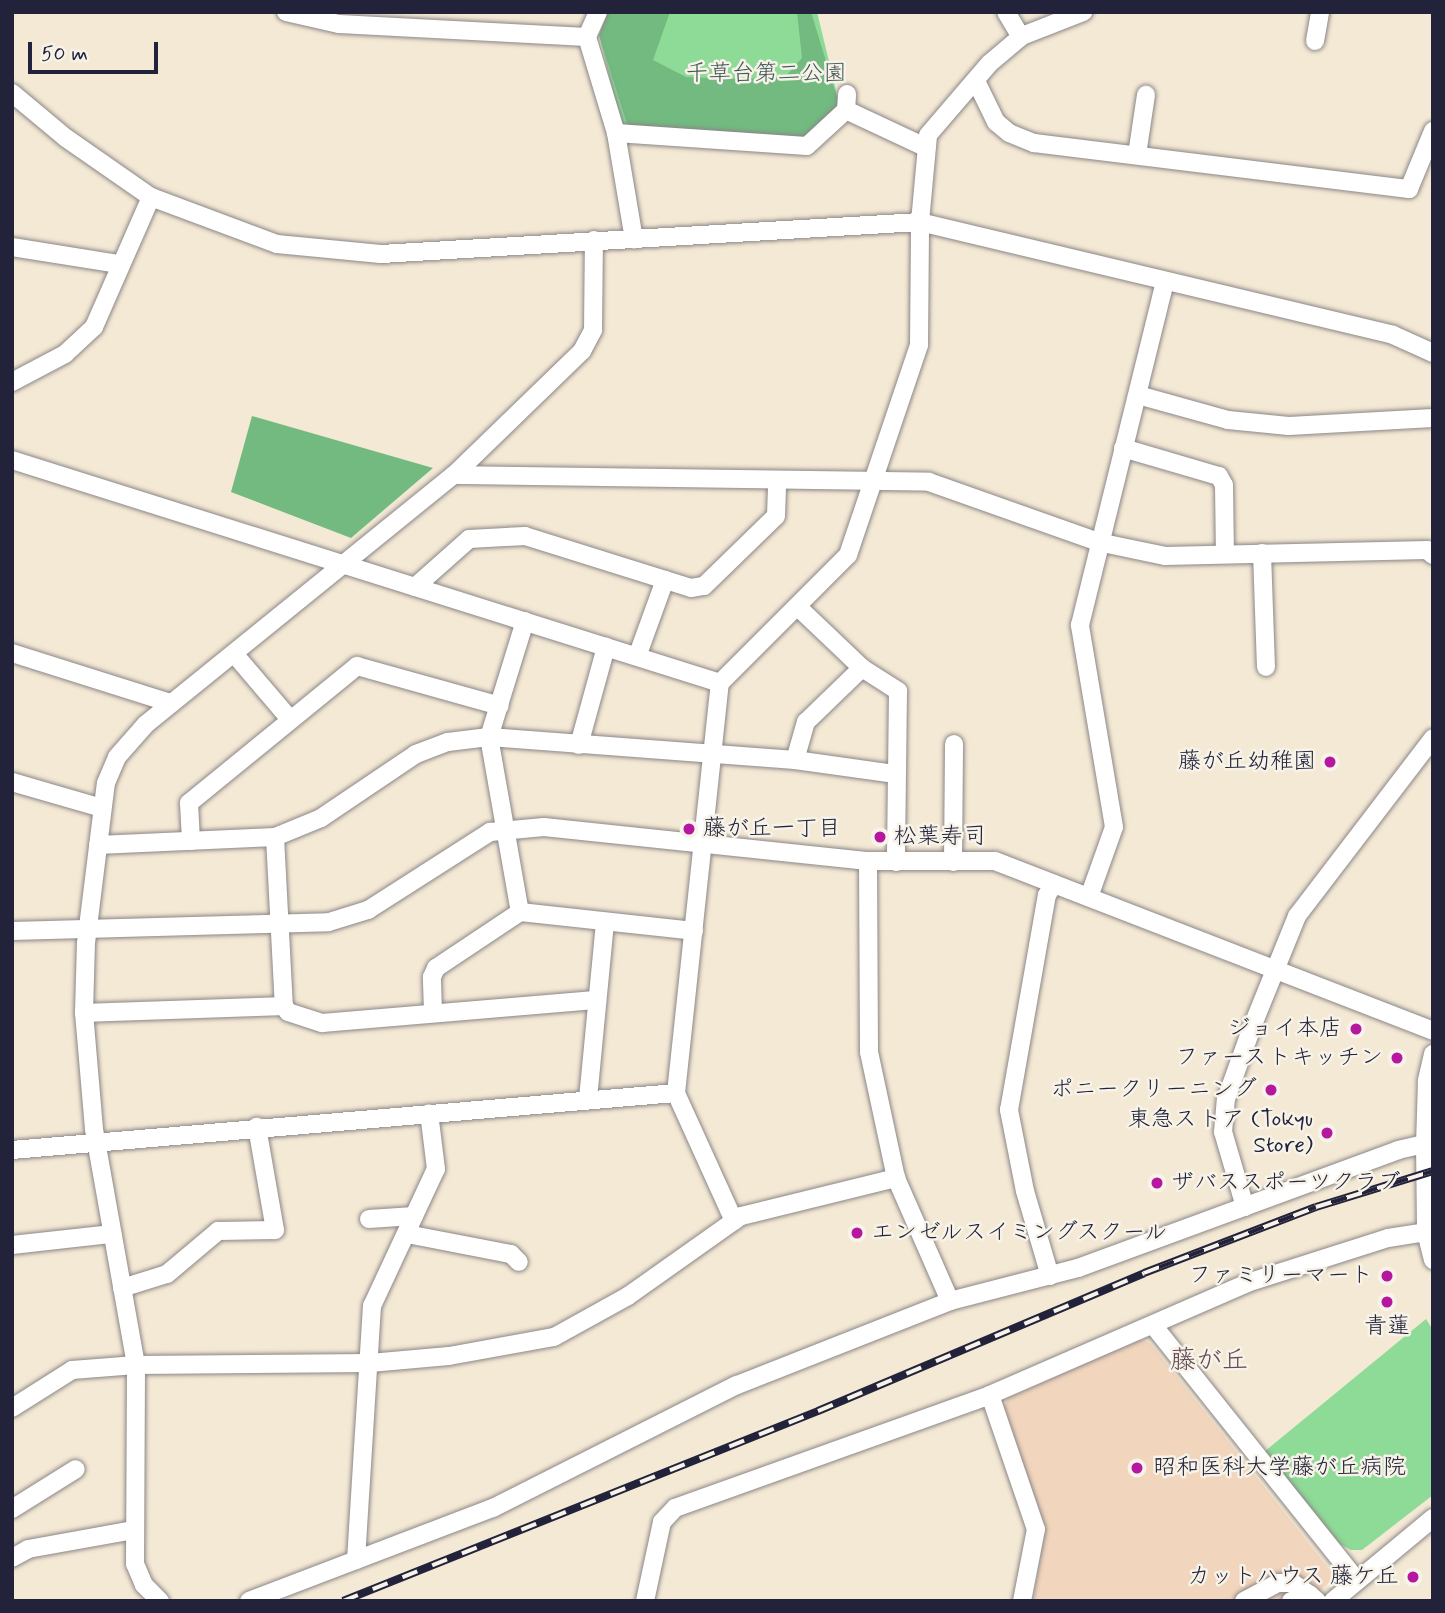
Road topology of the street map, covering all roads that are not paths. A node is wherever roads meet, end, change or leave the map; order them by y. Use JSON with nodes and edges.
{"nodes":[{"id":1,"x":286,"y":12,"type":"edge"},
{"id":2,"x":598,"y":12,"type":"edge"},
{"id":3,"x":1006,"y":12,"type":"edge"},
{"id":4,"x":1083,"y":12,"type":"edge"},
{"id":5,"x":1320,"y":12,"type":"edge"},
{"id":6,"x":377,"y":19,"type":"edge"},
{"id":7,"x":587,"y":37,"type":"junction"},
{"id":8,"x":1021,"y":37,"type":"junction"},
{"id":9,"x":1315,"y":41,"type":"dead end"},
{"id":10,"x":976,"y":81,"type":"junction"},
{"id":11,"x":12,"y":93,"type":"edge"},
{"id":12,"x":1146,"y":95,"type":"dead end"},
{"id":13,"x":1433,"y":131,"type":"edge"},
{"id":14,"x":616,"y":133,"type":"junction"},
{"id":15,"x":927,"y":148,"type":"junction"},
{"id":16,"x":1137,"y":155,"type":"junction"},
{"id":17,"x":151,"y":197,"type":"junction"},
{"id":18,"x":920,"y":222,"type":"junction"},
{"id":19,"x":634,"y":239,"type":"junction"},
{"id":20,"x":594,"y":240,"type":"junction"},
{"id":21,"x":12,"y":247,"type":"edge"},
{"id":22,"x":118,"y":264,"type":"junction"},
{"id":23,"x":1164,"y":281,"type":"junction"},
{"id":24,"x":1433,"y":353,"type":"edge"},
{"id":25,"x":12,"y":382,"type":"edge"},
{"id":26,"x":1138,"y":396,"type":"junction"},
{"id":27,"x":1433,"y":418,"type":"edge"},
{"id":28,"x":1123,"y":448,"type":"junction"},
{"id":29,"x":12,"y":460,"type":"edge"},
{"id":30,"x":454,"y":475,"type":"junction"},
{"id":31,"x":872,"y":480,"type":"junction"},
{"id":32,"x":777,"y":481,"type":"junction"},
{"id":33,"x":1098,"y":541,"type":"junction"},
{"id":34,"x":1225,"y":553,"type":"junction"},
{"id":35,"x":1262,"y":553,"type":"junction"},
{"id":36,"x":1433,"y":555,"type":"edge"},
{"id":37,"x":342,"y":565,"type":"junction"},
{"id":38,"x":665,"y":580,"type":"junction"},
{"id":39,"x":415,"y":587,"type":"junction"},
{"id":40,"x":799,"y":608,"type":"junction"},
{"id":41,"x":525,"y":621,"type":"junction"},
{"id":42,"x":606,"y":647,"type":"junction"},
{"id":43,"x":12,"y":653,"type":"edge"},
{"id":44,"x":638,"y":654,"type":"junction"},
{"id":45,"x":236,"y":656,"type":"junction"},
{"id":46,"x":1266,"y":667,"type":"dead end"},
{"id":47,"x":862,"y":668,"type":"junction"},
{"id":48,"x":720,"y":683,"type":"junction"},
{"id":49,"x":171,"y":703,"type":"junction"},
{"id":50,"x":500,"y":706,"type":"junction"},
{"id":51,"x":289,"y":718,"type":"junction"},
{"id":52,"x":489,"y":737,"type":"junction"},
{"id":53,"x":1433,"y":737,"type":"edge"},
{"id":54,"x":954,"y":744,"type":"dead end"},
{"id":55,"x":579,"y":745,"type":"junction"},
{"id":56,"x":712,"y":753,"type":"junction"},
{"id":57,"x":795,"y":760,"type":"junction"},
{"id":58,"x":894,"y":774,"type":"junction"},
{"id":59,"x":12,"y":782,"type":"edge"},
{"id":60,"x":103,"y":808,"type":"junction"},
{"id":61,"x":506,"y":828,"type":"junction"},
{"id":62,"x":275,"y":837,"type":"junction"},
{"id":63,"x":191,"y":841,"type":"junction"},
{"id":64,"x":702,"y":843,"type":"junction"},
{"id":65,"x":98,"y":845,"type":"junction"},
{"id":66,"x":868,"y":861,"type":"junction"},
{"id":67,"x":896,"y":862,"type":"junction"},
{"id":68,"x":953,"y":862,"type":"junction"},
{"id":69,"x":1054,"y":884,"type":"junction"},
{"id":70,"x":1089,"y":897,"type":"junction"},
{"id":71,"x":520,"y":912,"type":"junction"},
{"id":72,"x":605,"y":922,"type":"junction"},
{"id":73,"x":281,"y":924,"type":"junction"},
{"id":74,"x":88,"y":930,"type":"junction"},
{"id":75,"x":12,"y":931,"type":"edge"},
{"id":76,"x":694,"y":931,"type":"junction"},
{"id":77,"x":1276,"y":968,"type":"junction"},
{"id":78,"x":596,"y":1000,"type":"junction"},
{"id":79,"x":284,"y":1006,"type":"junction"},
{"id":80,"x":433,"y":1012,"type":"junction"},
{"id":81,"x":84,"y":1013,"type":"junction"},
{"id":82,"x":1433,"y":1031,"type":"edge"},
{"id":83,"x":1433,"y":1054,"type":"edge"},
{"id":84,"x":676,"y":1093,"type":"junction"},
{"id":85,"x":587,"y":1099,"type":"junction"},
{"id":86,"x":429,"y":1113,"type":"junction"},
{"id":87,"x":257,"y":1127,"type":"junction"},
{"id":88,"x":97,"y":1143,"type":"junction"},
{"id":89,"x":1426,"y":1144,"type":"junction"},
{"id":90,"x":12,"y":1150,"type":"edge"},
{"id":91,"x":896,"y":1178,"type":"junction"},
{"id":92,"x":1245,"y":1207,"type":"junction"},
{"id":93,"x":414,"y":1216,"type":"junction"},
{"id":94,"x":369,"y":1219,"type":"dead end"},
{"id":95,"x":734,"y":1220,"type":"junction"},
{"id":96,"x":1426,"y":1232,"type":"junction"},
{"id":97,"x":112,"y":1234,"type":"junction"},
{"id":98,"x":407,"y":1234,"type":"junction"},
{"id":99,"x":12,"y":1245,"type":"edge"},
{"id":100,"x":1432,"y":1258,"type":"edge"},
{"id":101,"x":519,"y":1262,"type":"dead end"},
{"id":102,"x":1050,"y":1276,"type":"junction"},
{"id":103,"x":122,"y":1288,"type":"junction"},
{"id":104,"x":950,"y":1301,"type":"junction"},
{"id":105,"x":1153,"y":1325,"type":"junction"},
{"id":106,"x":370,"y":1363,"type":"junction"},
{"id":107,"x":136,"y":1364,"type":"junction"},
{"id":108,"x":990,"y":1395,"type":"junction"},
{"id":109,"x":12,"y":1408,"type":"edge"},
{"id":110,"x":76,"y":1469,"type":"dead end"},
{"id":111,"x":12,"y":1509,"type":"edge"},
{"id":112,"x":1433,"y":1518,"type":"edge"},
{"id":113,"x":134,"y":1530,"type":"junction"},
{"id":114,"x":12,"y":1558,"type":"edge"},
{"id":115,"x":356,"y":1560,"type":"junction"},
{"id":116,"x":1357,"y":1581,"type":"junction"},
{"id":117,"x":1313,"y":1598,"type":"edge"},
{"id":118,"x":160,"y":1601,"type":"edge"},
{"id":119,"x":249,"y":1601,"type":"edge"},
{"id":120,"x":645,"y":1601,"type":"edge"},
{"id":121,"x":1023,"y":1601,"type":"edge"},
{"id":122,"x":1244,"y":1601,"type":"edge"},
{"id":123,"x":1291,"y":1601,"type":"edge"},
{"id":124,"x":1333,"y":1601,"type":"edge"}],
"edges":[{"from":1,"to":6,"type":"street"},
{"from":2,"to":7,"type":"street"},
{"from":3,"to":8,"type":"street"},
{"from":4,"to":8,"type":"street"},
{"from":5,"to":9,"type":"street"},
{"from":6,"to":7,"type":"street"},
{"from":7,"to":14,"type":"street"},
{"from":8,"to":10,"type":"street"},
{"from":10,"to":15,"type":"street"},
{"from":10,"to":16,"type":"street"},
{"from":11,"to":17,"type":"street"},
{"from":12,"to":16,"type":"street"},
{"from":13,"to":16,"type":"street"},
{"from":14,"to":15,"type":"street"},
{"from":14,"to":19,"type":"street"},
{"from":15,"to":18,"type":"street"},
{"from":17,"to":20,"type":"street"},
{"from":17,"to":22,"type":"street"},
{"from":18,"to":19,"type":"street"},
{"from":18,"to":23,"type":"street"},
{"from":18,"to":31,"type":"street"},
{"from":19,"to":20,"type":"street"},
{"from":20,"to":30,"type":"street"},
{"from":21,"to":22,"type":"street"},
{"from":22,"to":25,"type":"street"},
{"from":23,"to":24,"type":"street"},
{"from":23,"to":26,"type":"street"},
{"from":26,"to":27,"type":"street"},
{"from":26,"to":28,"type":"street"},
{"from":28,"to":33,"type":"street"},
{"from":28,"to":34,"type":"street"},
{"from":29,"to":37,"type":"street"},
{"from":30,"to":32,"type":"street"},
{"from":30,"to":37,"type":"street"},
{"from":31,"to":32,"type":"street"},
{"from":31,"to":33,"type":"street"},
{"from":31,"to":40,"type":"street"},
{"from":32,"to":38,"type":"street"},
{"from":33,"to":34,"type":"street"},
{"from":33,"to":70,"type":"street"},
{"from":34,"to":35,"type":"street"},
{"from":35,"to":36,"type":"street"},
{"from":35,"to":46,"type":"street"},
{"from":37,"to":39,"type":"street"},
{"from":37,"to":45,"type":"street"},
{"from":38,"to":39,"type":"street"},
{"from":38,"to":44,"type":"street"},
{"from":39,"to":41,"type":"street"},
{"from":40,"to":47,"type":"street"},
{"from":40,"to":48,"type":"street"},
{"from":41,"to":42,"type":"street"},
{"from":41,"to":50,"type":"street"},
{"from":42,"to":44,"type":"street"},
{"from":42,"to":55,"type":"street"},
{"from":43,"to":49,"type":"street"},
{"from":44,"to":48,"type":"street"},
{"from":45,"to":49,"type":"street"},
{"from":45,"to":51,"type":"street"},
{"from":47,"to":57,"type":"street"},
{"from":47,"to":58,"type":"street"},
{"from":48,"to":56,"type":"street"},
{"from":49,"to":60,"type":"street"},
{"from":50,"to":51,"type":"street"},
{"from":50,"to":52,"type":"street"},
{"from":51,"to":63,"type":"street"},
{"from":52,"to":55,"type":"street"},
{"from":52,"to":61,"type":"street"},
{"from":52,"to":62,"type":"street"},
{"from":53,"to":77,"type":"street"},
{"from":54,"to":68,"type":"street"},
{"from":55,"to":56,"type":"street"},
{"from":56,"to":57,"type":"street"},
{"from":56,"to":64,"type":"street"},
{"from":57,"to":58,"type":"street"},
{"from":58,"to":67,"type":"street"},
{"from":59,"to":60,"type":"street"},
{"from":60,"to":65,"type":"street"},
{"from":61,"to":64,"type":"street"},
{"from":61,"to":71,"type":"street"},
{"from":61,"to":73,"type":"street"},
{"from":62,"to":63,"type":"street"},
{"from":62,"to":73,"type":"street"},
{"from":63,"to":65,"type":"street"},
{"from":64,"to":66,"type":"street"},
{"from":64,"to":76,"type":"street"},
{"from":65,"to":74,"type":"street"},
{"from":66,"to":67,"type":"street"},
{"from":66,"to":91,"type":"street"},
{"from":67,"to":68,"type":"street"},
{"from":68,"to":69,"type":"street"},
{"from":69,"to":70,"type":"street"},
{"from":69,"to":102,"type":"street"},
{"from":70,"to":77,"type":"street"},
{"from":71,"to":72,"type":"street"},
{"from":71,"to":80,"type":"street"},
{"from":72,"to":76,"type":"street"},
{"from":72,"to":78,"type":"street"},
{"from":73,"to":74,"type":"street"},
{"from":73,"to":79,"type":"street"},
{"from":74,"to":75,"type":"street"},
{"from":74,"to":81,"type":"street"},
{"from":76,"to":84,"type":"street"},
{"from":77,"to":82,"type":"street"},
{"from":77,"to":92,"type":"street"},
{"from":78,"to":80,"type":"street"},
{"from":78,"to":85,"type":"street"},
{"from":79,"to":80,"type":"street"},
{"from":79,"to":81,"type":"street"},
{"from":81,"to":88,"type":"street"},
{"from":83,"to":89,"type":"street"},
{"from":84,"to":85,"type":"street"},
{"from":84,"to":95,"type":"street"},
{"from":85,"to":86,"type":"street"},
{"from":86,"to":87,"type":"street"},
{"from":86,"to":93,"type":"street"},
{"from":87,"to":88,"type":"street"},
{"from":87,"to":103,"type":"street"},
{"from":88,"to":90,"type":"street"},
{"from":88,"to":97,"type":"street"},
{"from":89,"to":92,"type":"street"},
{"from":89,"to":96,"type":"street"},
{"from":91,"to":95,"type":"street"},
{"from":91,"to":104,"type":"street"},
{"from":92,"to":102,"type":"street"},
{"from":93,"to":94,"type":"street"},
{"from":93,"to":98,"type":"street"},
{"from":95,"to":106,"type":"street"},
{"from":96,"to":100,"type":"street"},
{"from":96,"to":105,"type":"street"},
{"from":97,"to":99,"type":"street"},
{"from":97,"to":103,"type":"street"},
{"from":98,"to":101,"type":"street"},
{"from":98,"to":106,"type":"street"},
{"from":102,"to":104,"type":"street"},
{"from":103,"to":107,"type":"street"},
{"from":104,"to":115,"type":"street"},
{"from":105,"to":108,"type":"street"},
{"from":105,"to":116,"type":"street"},
{"from":106,"to":107,"type":"street"},
{"from":106,"to":115,"type":"street"},
{"from":107,"to":109,"type":"street"},
{"from":107,"to":113,"type":"street"},
{"from":108,"to":120,"type":"street"},
{"from":108,"to":121,"type":"street"},
{"from":110,"to":111,"type":"street"},
{"from":112,"to":116,"type":"street"},
{"from":113,"to":114,"type":"street"},
{"from":113,"to":118,"type":"street"},
{"from":115,"to":119,"type":"street"},
{"from":116,"to":124,"type":"street"},
{"from":117,"to":122,"type":"street"},
{"from":117,"to":123,"type":"street"}]}
